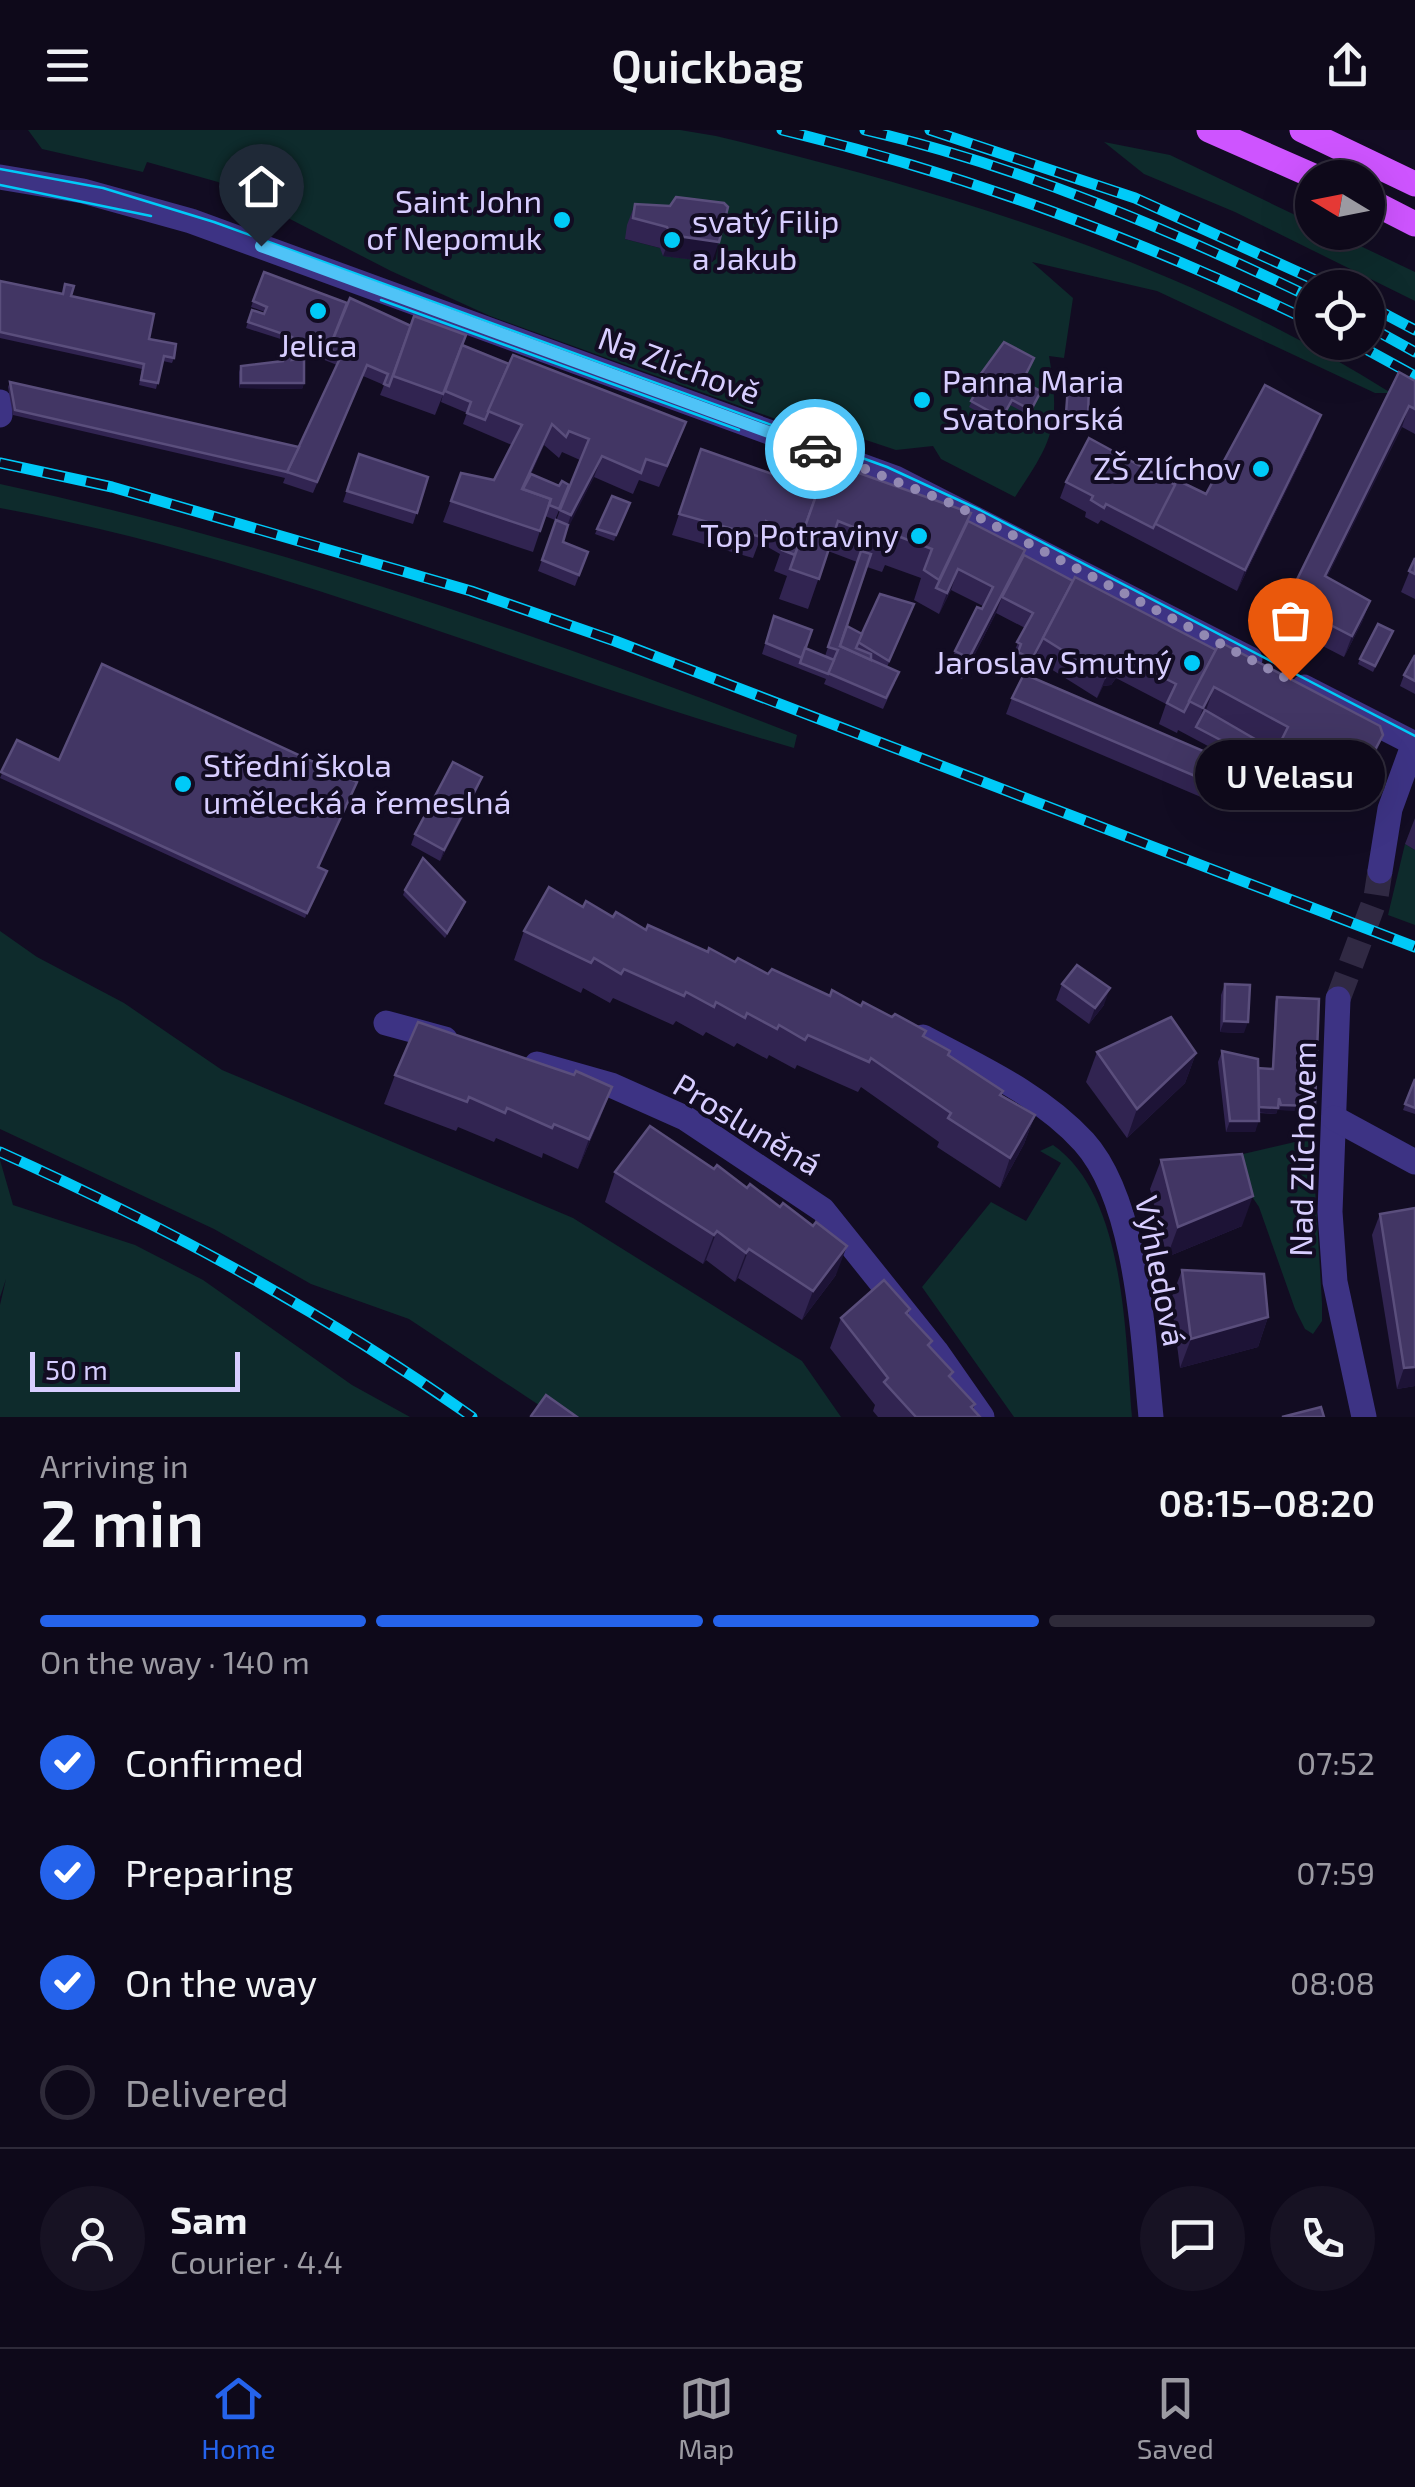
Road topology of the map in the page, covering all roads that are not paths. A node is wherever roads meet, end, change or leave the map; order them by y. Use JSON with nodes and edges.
{"nodes":[{"id":1,"x":1209,"y":130,"type":"edge"},
{"id":2,"x":1302,"y":130,"type":"edge"},
{"id":3,"x":1295,"y":168,"type":"edge"},
{"id":4,"x":0,"y":177,"type":"edge"},
{"id":5,"x":1415,"y":184,"type":"edge"},
{"id":6,"x":1385,"y":209,"type":"edge"},
{"id":7,"x":1415,"y":224,"type":"edge"},
{"id":8,"x":0,"y":402,"type":"edge"},
{"id":9,"x":0,"y":415,"type":"edge"},
{"id":10,"x":1415,"y":743,"type":"edge"},
{"id":11,"x":1380,"y":871,"type":"tunnel mouth"},
{"id":12,"x":1338,"y":999,"type":"tunnel mouth"},
{"id":13,"x":386,"y":1023,"type":"dead end"},
{"id":14,"x":908,"y":1029,"type":"edge"},
{"id":15,"x":478,"y":1048,"type":"edge"},
{"id":16,"x":515,"y":1058,"type":"edge"},
{"id":17,"x":1334,"y":1118,"type":"junction"},
{"id":18,"x":1415,"y":1162,"type":"edge"},
{"id":19,"x":982,"y":1417,"type":"edge"},
{"id":20,"x":1151,"y":1417,"type":"edge"},
{"id":21,"x":1364,"y":1417,"type":"edge"}],
"edges":[{"from":1,"to":3,"type":"main road"},
{"from":2,"to":5,"type":"main road"},
{"from":4,"to":10,"type":"street","name":"Na Zlíchově"},
{"from":6,"to":7,"type":"main road"},
{"from":8,"to":9,"type":"street"},
{"from":10,"to":11,"type":"street"},
{"from":12,"to":17,"type":"street","name":"Nad Zlíchovem"},
{"from":13,"to":15,"type":"street"},
{"from":14,"to":20,"type":"street","name":"Výhledová"},
{"from":16,"to":19,"type":"street","name":"Prosluněná"},
{"from":17,"to":18,"type":"street"},
{"from":17,"to":21,"type":"street","name":"Nad Zlíchovem"}]}
